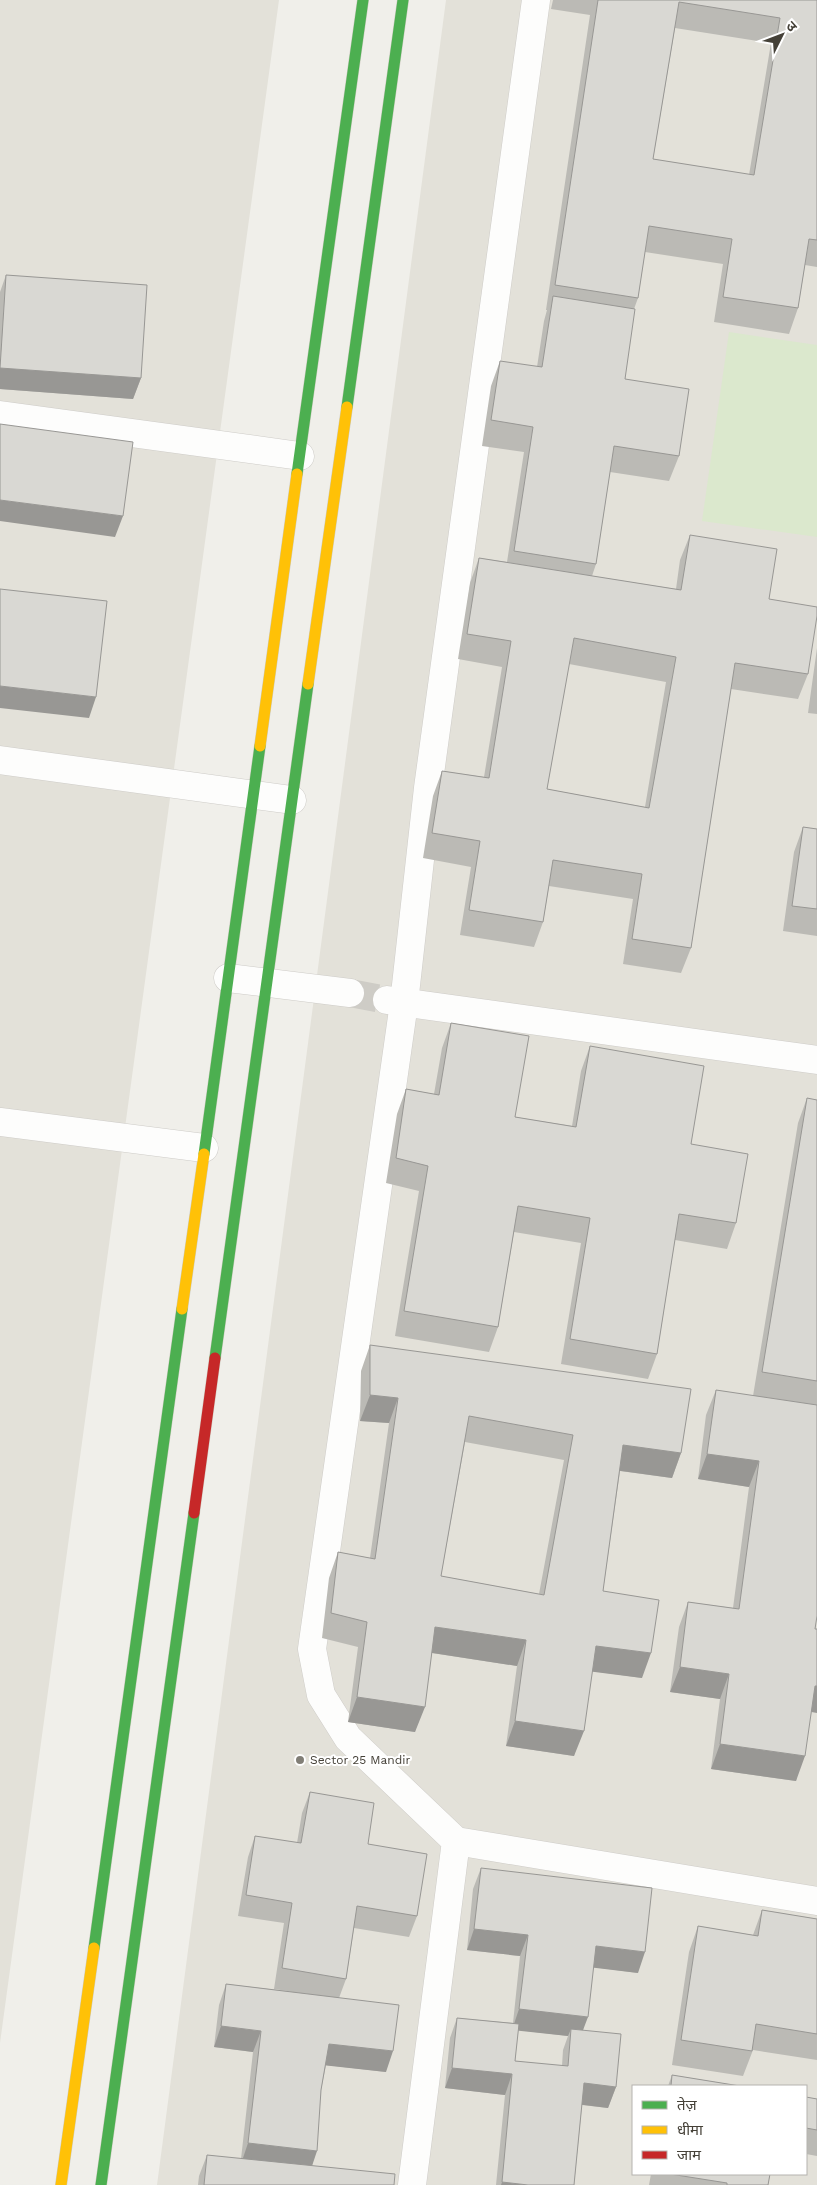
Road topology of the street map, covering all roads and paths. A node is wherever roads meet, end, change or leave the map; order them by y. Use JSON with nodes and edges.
{"nodes":[{"id":1,"x":363,"y":0,"type":"edge"},
{"id":2,"x":403,"y":0,"type":"edge"},
{"id":3,"x":536,"y":0,"type":"edge"},
{"id":4,"x":0,"y":415,"type":"edge"},
{"id":5,"x":300,"y":456,"type":"junction"},
{"id":6,"x":0,"y":760,"type":"edge"},
{"id":7,"x":253,"y":794,"type":"junction"},
{"id":8,"x":292,"y":800,"type":"junction"},
{"id":9,"x":228,"y":978,"type":"junction"},
{"id":10,"x":267,"y":983,"type":"junction"},
{"id":11,"x":350,"y":993,"type":"tunnel mouth"},
{"id":12,"x":395,"y":1001,"type":"junction"},
{"id":13,"x":817,"y":1060,"type":"edge"},
{"id":14,"x":0,"y":1122,"type":"edge"},
{"id":15,"x":204,"y":1148,"type":"junction"},
{"id":16,"x":456,"y":1841,"type":"junction"},
{"id":17,"x":817,"y":1901,"type":"edge"},
{"id":18,"x":60,"y":2185,"type":"edge"},
{"id":19,"x":101,"y":2185,"type":"edge"},
{"id":20,"x":412,"y":2185,"type":"edge"}],
"edges":[{"from":1,"to":5,"type":"street"},
{"from":2,"to":8,"type":"street"},
{"from":3,"to":12,"type":"street"},
{"from":4,"to":5,"type":"street"},
{"from":5,"to":7,"type":"street"},
{"from":6,"to":7,"type":"street"},
{"from":7,"to":8,"type":"street"},
{"from":7,"to":9,"type":"street"},
{"from":8,"to":10,"type":"street"},
{"from":9,"to":10,"type":"street"},
{"from":9,"to":15,"type":"street"},
{"from":10,"to":11,"type":"street"},
{"from":10,"to":19,"type":"street"},
{"from":12,"to":13,"type":"street"},
{"from":12,"to":16,"type":"street"},
{"from":14,"to":15,"type":"street"},
{"from":15,"to":18,"type":"street"},
{"from":16,"to":17,"type":"street"},
{"from":16,"to":20,"type":"street"}]}
